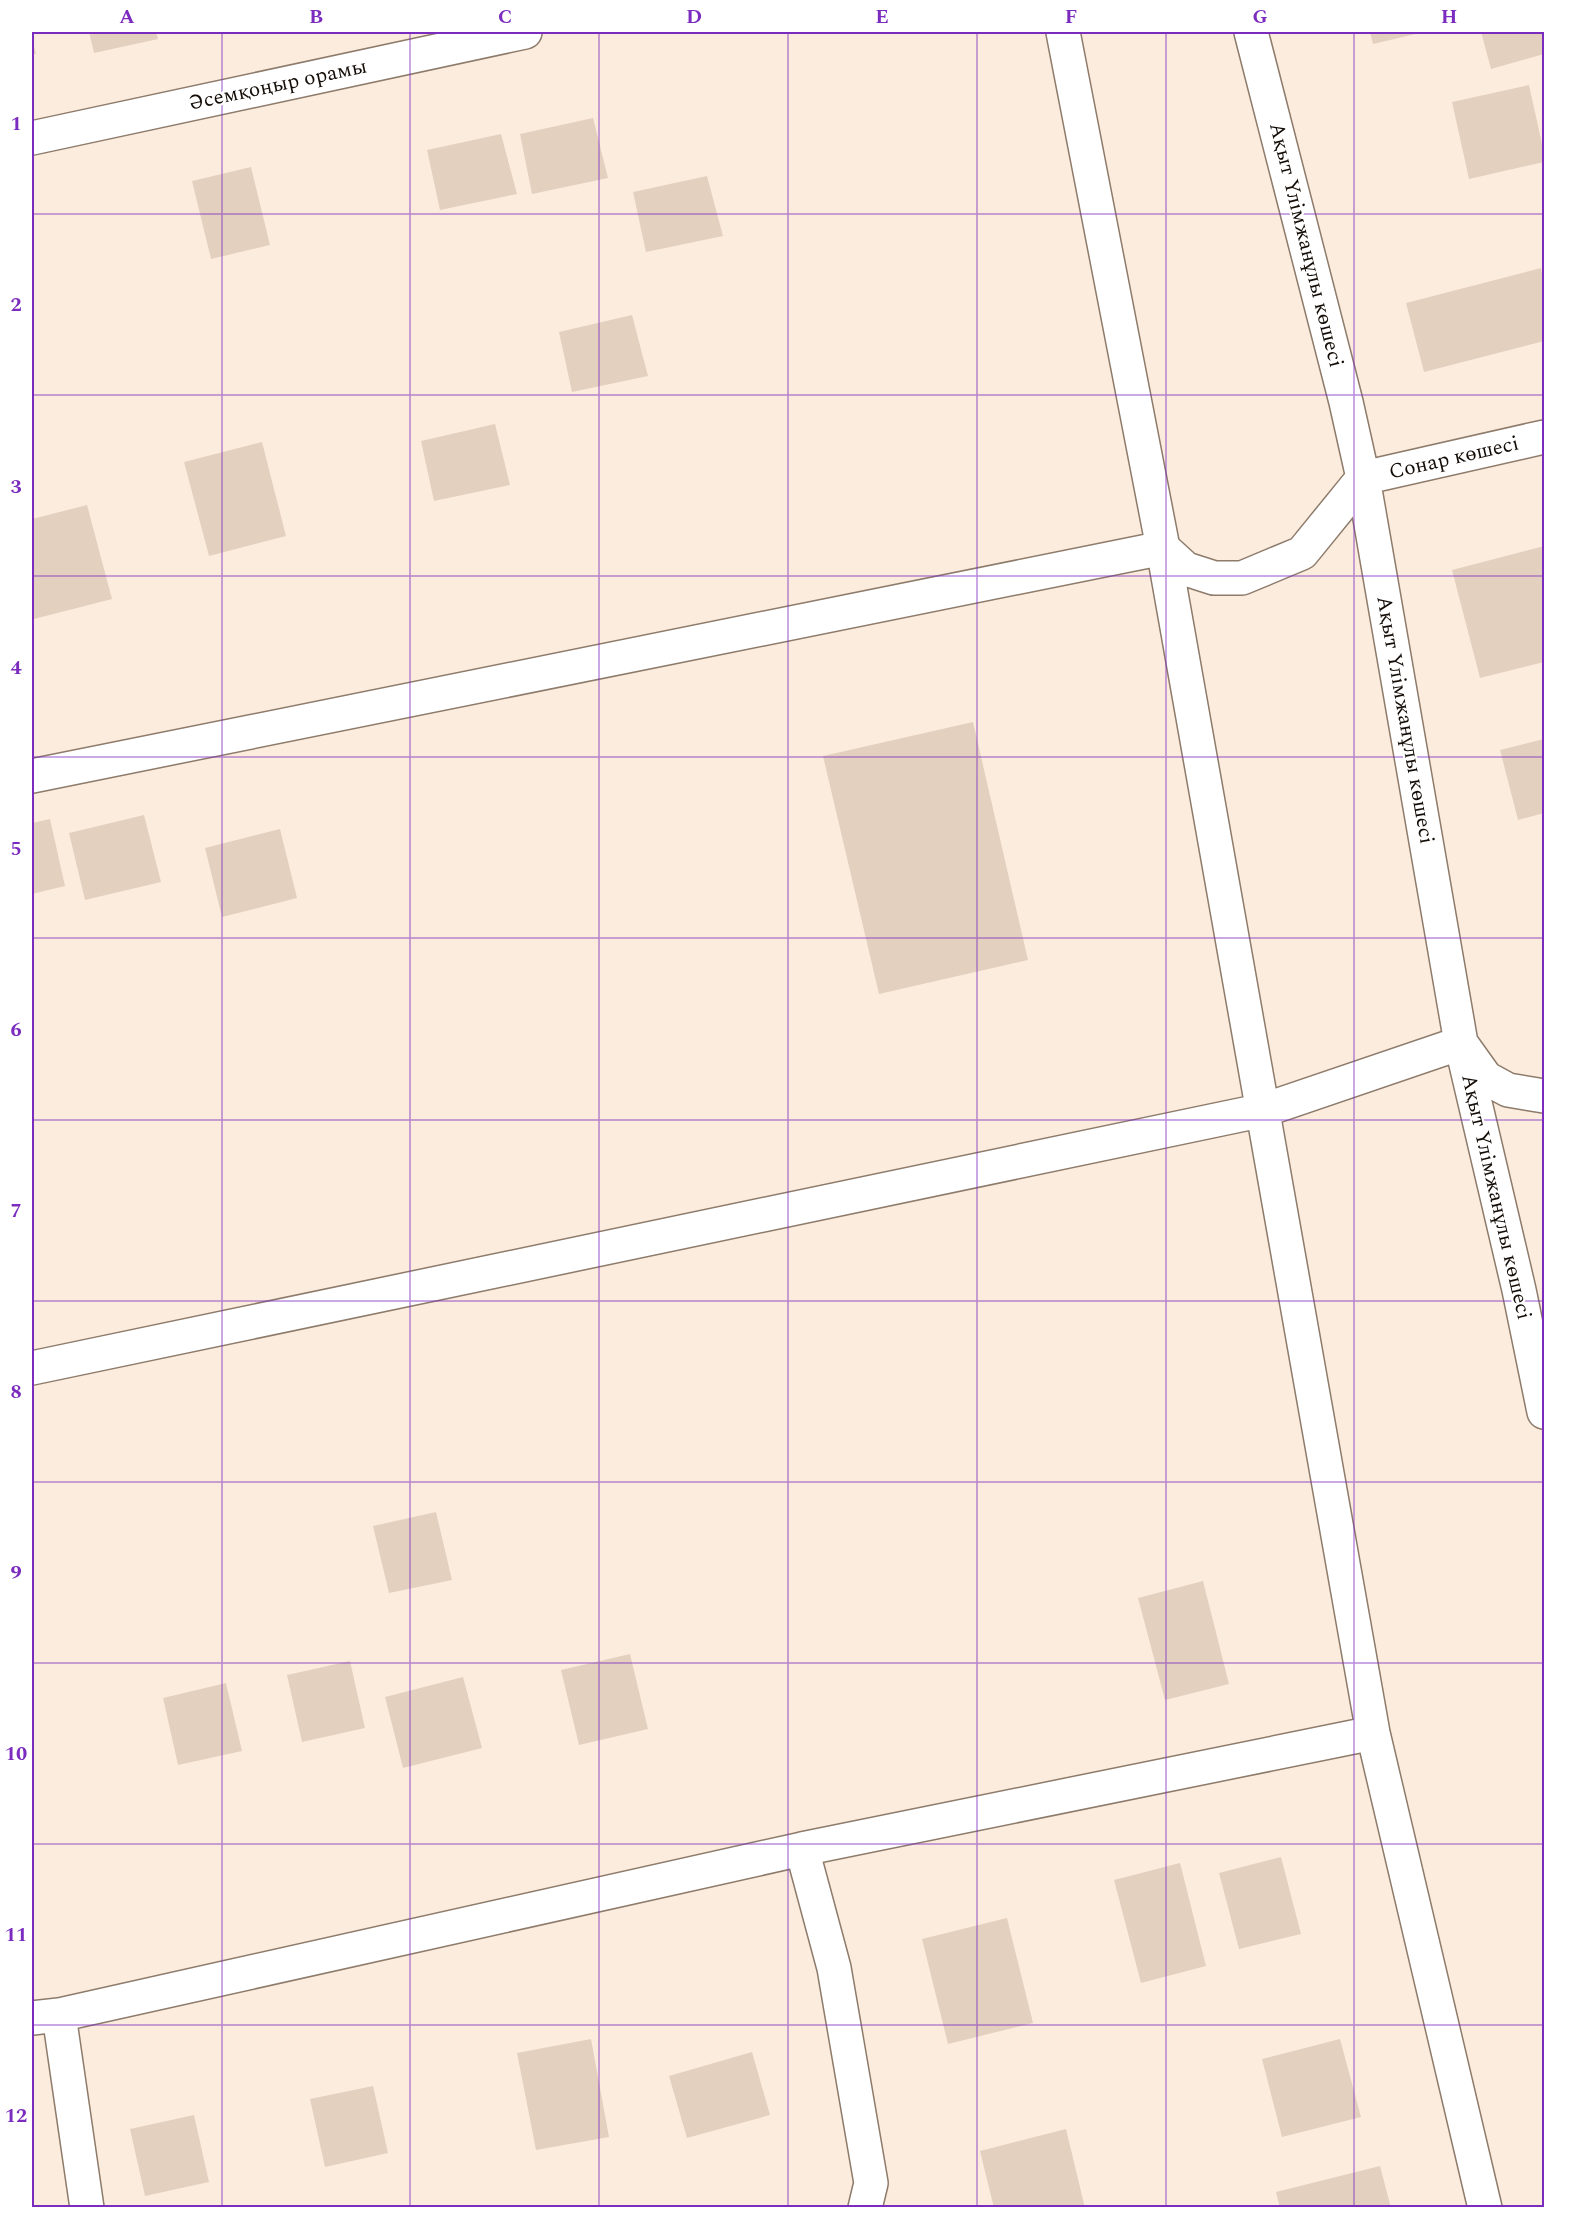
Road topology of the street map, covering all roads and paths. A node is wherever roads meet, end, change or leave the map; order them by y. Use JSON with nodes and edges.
{"nodes":[{"id":1,"x":525,"y":32,"type":"edge"},
{"id":2,"x":1063,"y":32,"type":"edge"},
{"id":3,"x":1251,"y":32,"type":"edge"},
{"id":4,"x":32,"y":138,"type":"edge"},
{"id":5,"x":1545,"y":437,"type":"edge"},
{"id":6,"x":1363,"y":478,"type":"junction"},
{"id":7,"x":1163,"y":548,"type":"junction"},
{"id":8,"x":32,"y":776,"type":"edge"},
{"id":9,"x":1461,"y":1043,"type":"junction"},
{"id":10,"x":1545,"y":1096,"type":"edge"},
{"id":11,"x":1264,"y":1110,"type":"junction"},
{"id":12,"x":32,"y":1368,"type":"edge"},
{"id":13,"x":1545,"y":1412,"type":"edge"},
{"id":14,"x":1373,"y":1733,"type":"junction"},
{"id":15,"x":802,"y":1849,"type":"junction"},
{"id":16,"x":45,"y":2017,"type":"edge"},
{"id":17,"x":87,"y":2208,"type":"edge"},
{"id":18,"x":865,"y":2208,"type":"edge"},
{"id":19,"x":1485,"y":2208,"type":"edge"}],
"edges":[{"from":1,"to":4,"type":"street","name":"Әсемқоңыр орамы"},
{"from":2,"to":7,"type":"street"},
{"from":3,"to":6,"type":"street","name":"Ақыт Үлімжанұлы көшесі"},
{"from":5,"to":6,"type":"street","name":"Сонар көшесі"},
{"from":6,"to":7,"type":"street"},
{"from":6,"to":9,"type":"street","name":"Ақыт Үлімжанұлы көшесі"},
{"from":7,"to":8,"type":"street"},
{"from":7,"to":11,"type":"street"},
{"from":9,"to":10,"type":"street"},
{"from":9,"to":11,"type":"street"},
{"from":9,"to":13,"type":"street","name":"Ақыт Үлімжанұлы көшесі"},
{"from":11,"to":12,"type":"street"},
{"from":11,"to":14,"type":"street"},
{"from":14,"to":15,"type":"street"},
{"from":14,"to":19,"type":"street"},
{"from":15,"to":16,"type":"street"},
{"from":15,"to":18,"type":"street"},
{"from":16,"to":17,"type":"street"}]}
